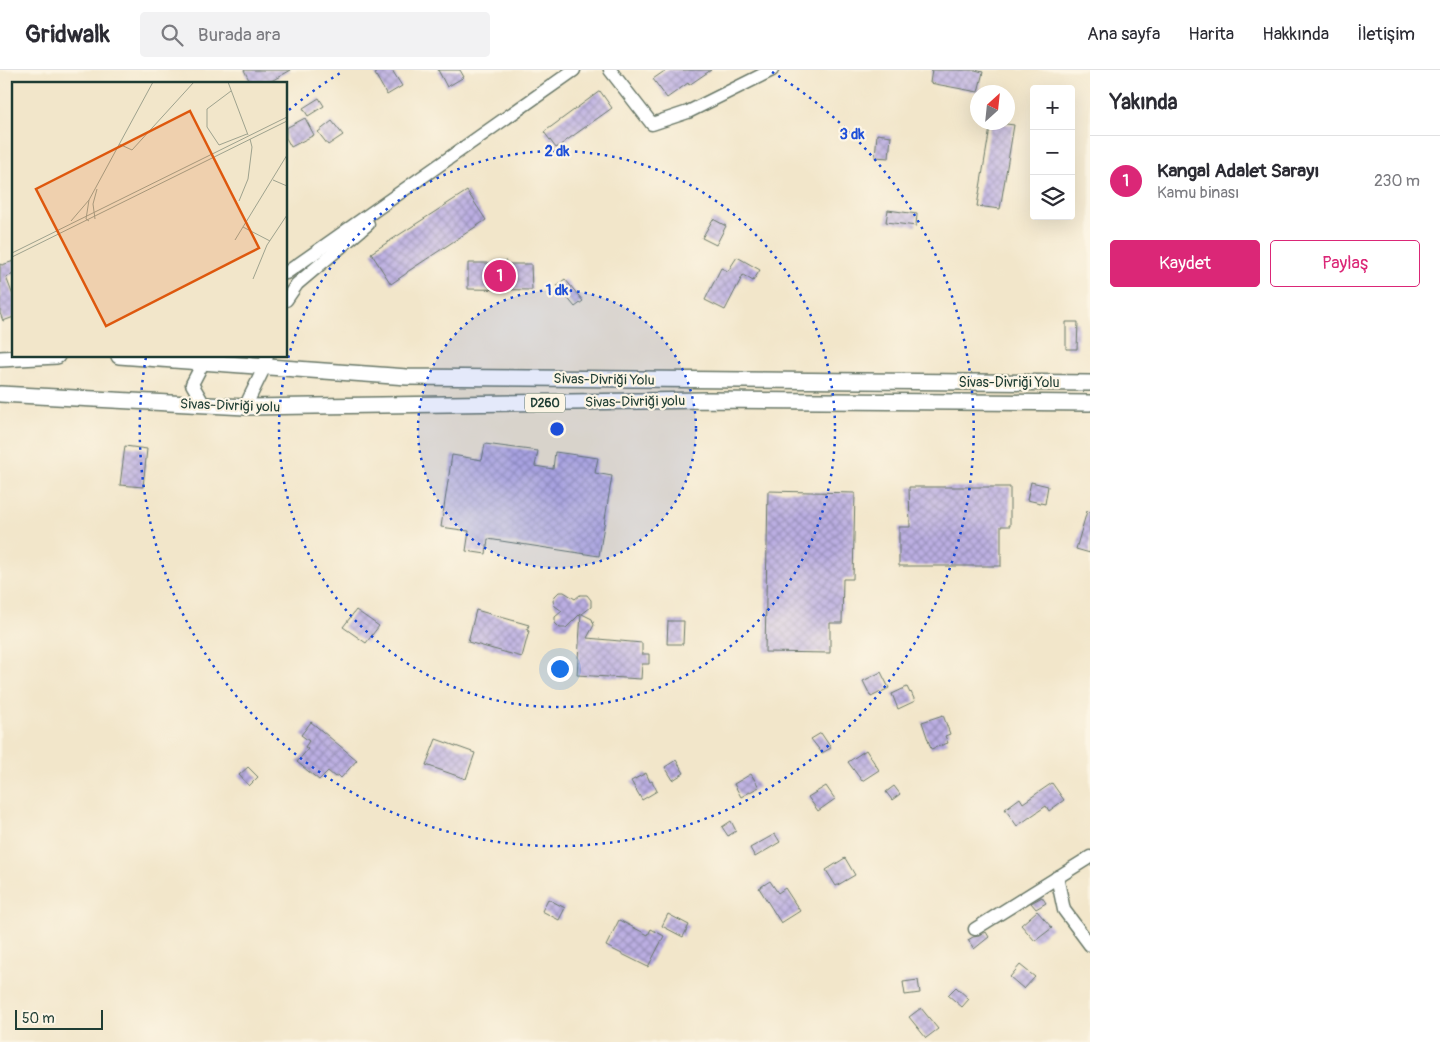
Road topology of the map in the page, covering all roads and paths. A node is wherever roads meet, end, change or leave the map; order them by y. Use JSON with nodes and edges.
{"nodes":[{"id":1,"x":574,"y":70,"type":"edge"},
{"id":2,"x":610,"y":70,"type":"edge"},
{"id":3,"x":772,"y":70,"type":"edge"},
{"id":4,"x":433,"y":170,"type":"junction"},
{"id":5,"x":288,"y":272,"type":"edge"},
{"id":6,"x":288,"y":297,"type":"edge"},
{"id":7,"x":19,"y":358,"type":"edge"},
{"id":8,"x":162,"y":358,"type":"edge"},
{"id":9,"x":0,"y":359,"type":"edge"},
{"id":10,"x":206,"y":360,"type":"edge"},
{"id":11,"x":265,"y":362,"type":"edge"},
{"id":12,"x":1090,"y":383,"type":"edge"},
{"id":13,"x":0,"y":394,"type":"edge"},
{"id":14,"x":1090,"y":403,"type":"edge"},
{"id":15,"x":204,"y":405,"type":"junction"},
{"id":16,"x":245,"y":407,"type":"junction"},
{"id":17,"x":1090,"y":857,"type":"edge"},
{"id":18,"x":1057,"y":877,"type":"junction"},
{"id":19,"x":974,"y":929,"type":"dead end"},
{"id":20,"x":1090,"y":945,"type":"edge"}],
"edges":[{"from":1,"to":4,"type":"street"},
{"from":2,"to":3,"type":"street"},
{"from":4,"to":5,"type":"street"},
{"from":4,"to":6,"type":"street"},
{"from":7,"to":9,"type":"main road"},
{"from":8,"to":10,"type":"main road","name":"Sivas-Divriği Yolu","number":"D260"},
{"from":10,"to":11,"type":"main road","name":"Sivas-Divriği Yolu","number":"D260"},
{"from":10,"to":15,"type":"street"},
{"from":11,"to":12,"type":"main road","name":"Sivas-Divriği Yolu","number":"D260"},
{"from":11,"to":16,"type":"street"},
{"from":13,"to":15,"type":"main road","name":"Sivas-Divriği yolu","number":"D260"},
{"from":14,"to":16,"type":"main road","name":"Sivas-Divriği yolu","number":"D260"},
{"from":15,"to":16,"type":"main road","name":"Sivas-Divriği yolu","number":"D260"},
{"from":17,"to":18,"type":"street"},
{"from":18,"to":19,"type":"street"},
{"from":18,"to":20,"type":"street"}]}
